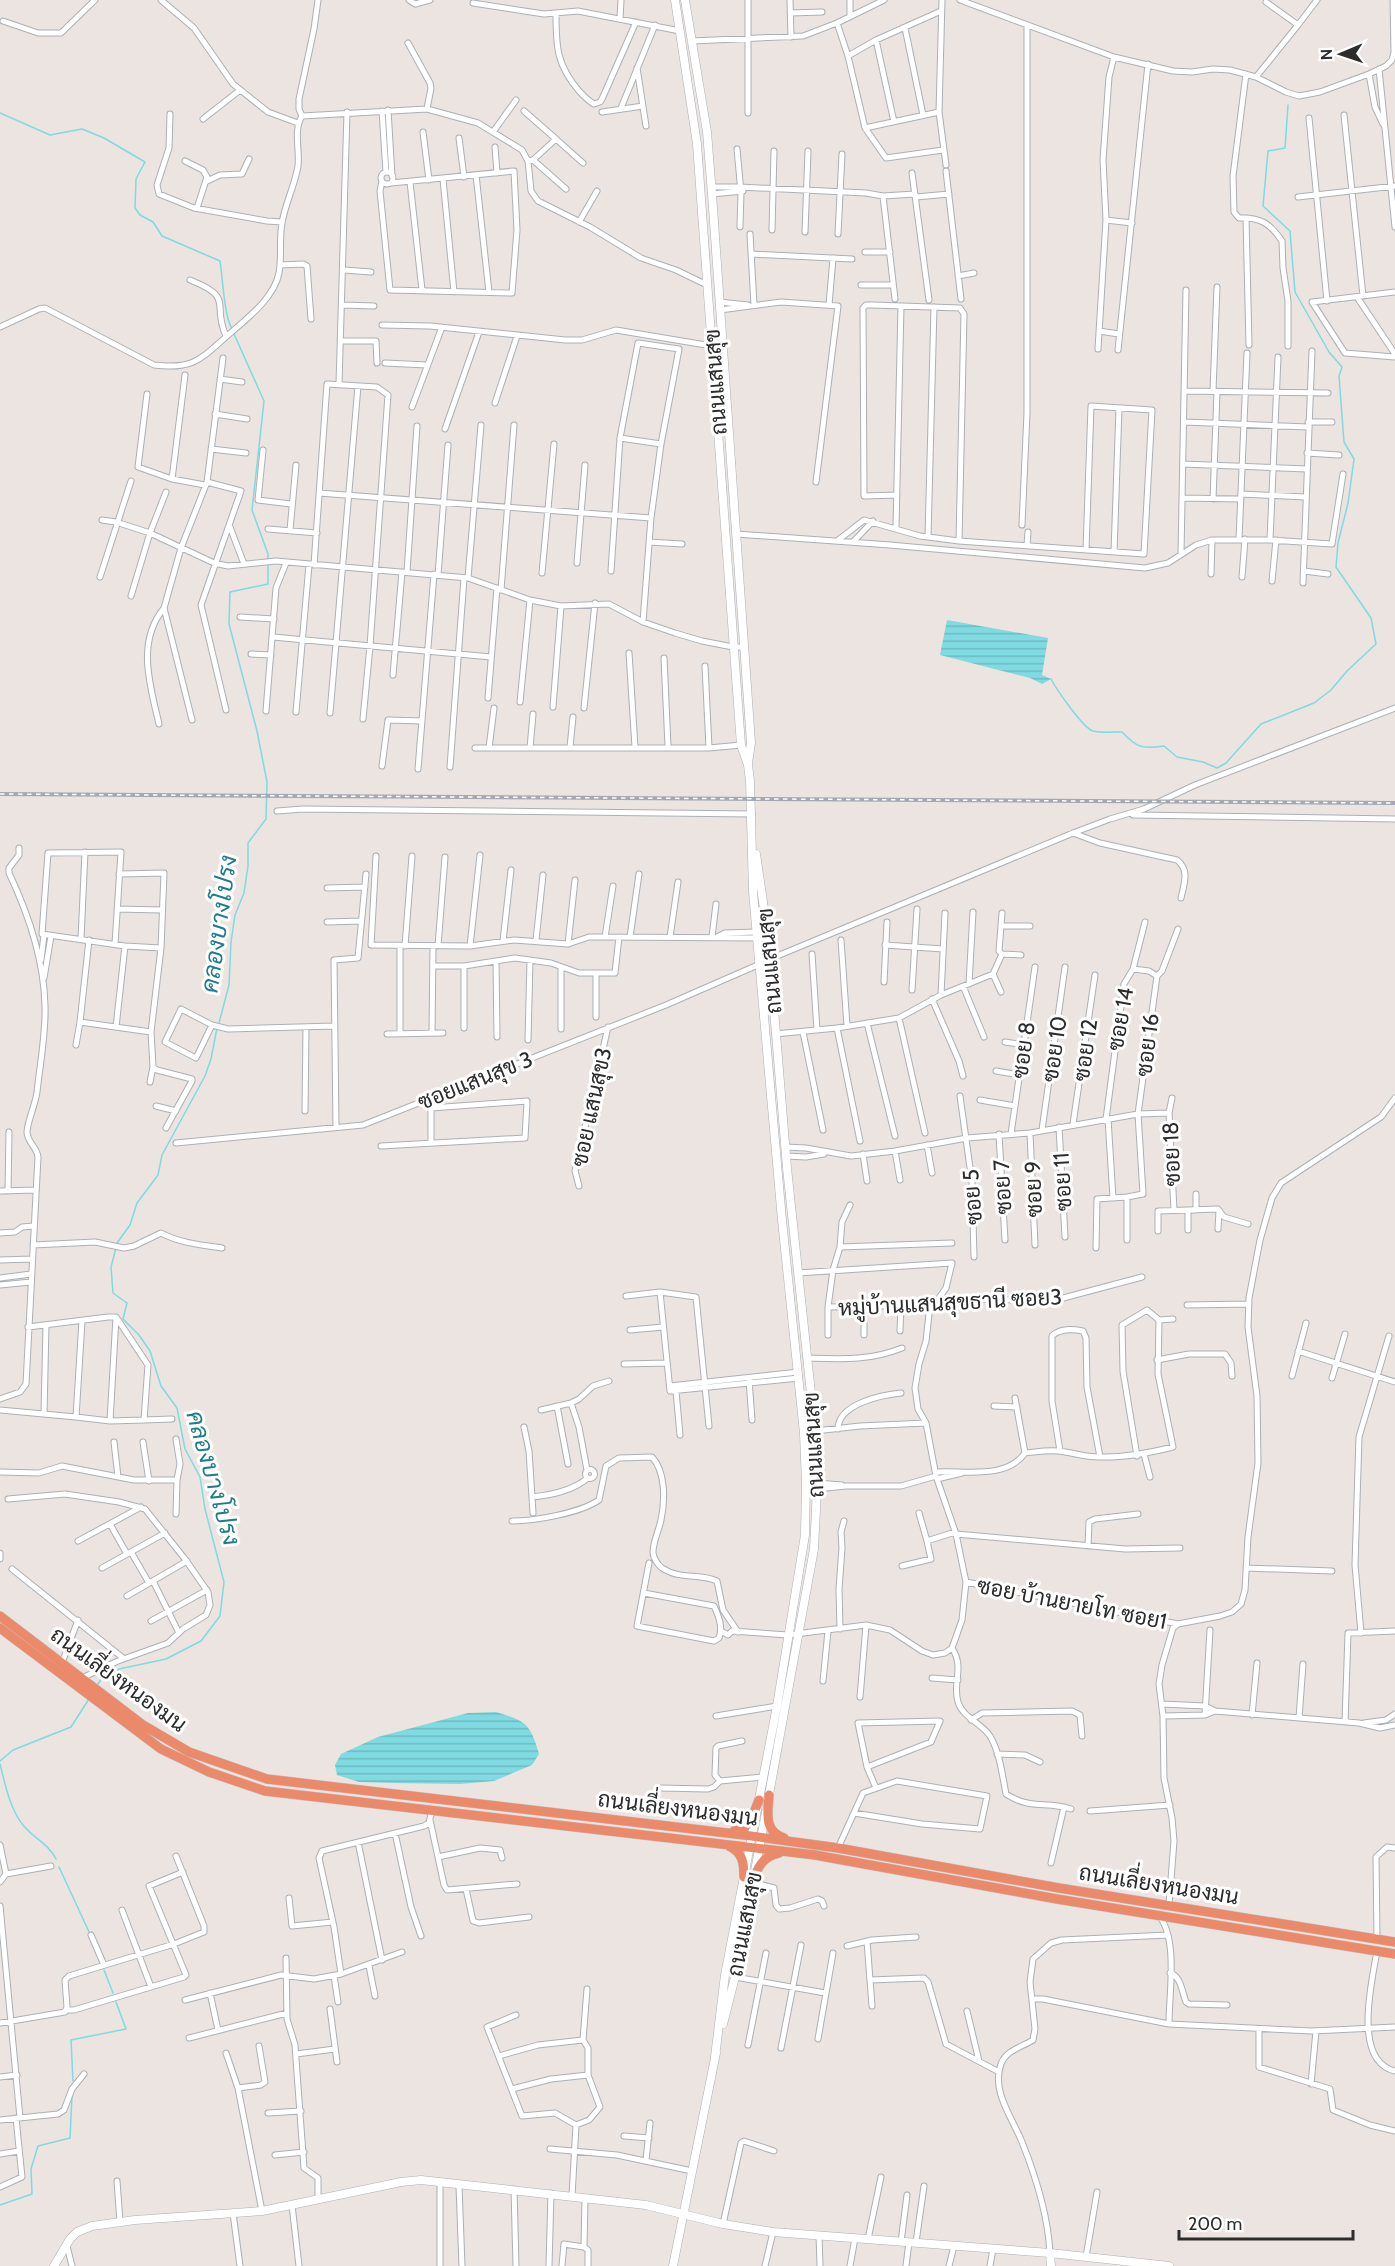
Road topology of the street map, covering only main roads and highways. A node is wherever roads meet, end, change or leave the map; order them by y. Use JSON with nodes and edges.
{"nodes":[{"id":1,"x":675,"y":0,"type":"edge"},
{"id":2,"x":685,"y":0,"type":"edge"},
{"id":3,"x":709,"y":306,"type":"junction"},
{"id":4,"x":719,"y":306,"type":"junction"},
{"id":5,"x":748,"y":765,"type":"junction"},
{"id":6,"x":751,"y":826,"type":"junction"},
{"id":7,"x":757,"y":935,"type":"junction"},
{"id":8,"x":768,"y":936,"type":"junction"},
{"id":9,"x":797,"y":1263,"type":"junction"},
{"id":10,"x":787,"y":1266,"type":"junction"},
{"id":11,"x":788,"y":1284,"type":"junction"},
{"id":12,"x":799,"y":1284,"type":"junction"},
{"id":13,"x":0,"y":1616,"type":"edge"},
{"id":14,"x":0,"y":1628,"type":"edge"},
{"id":15,"x":82,"y":1682,"type":"junction"},
{"id":16,"x":107,"y":1704,"type":"junction"},
{"id":17,"x":769,"y":1795,"type":"junction"},
{"id":18,"x":759,"y":1800,"type":"junction"},
{"id":19,"x":719,"y":1832,"type":"junction"},
{"id":20,"x":755,"y":1842,"type":"junction"},
{"id":21,"x":724,"y":1843,"type":"junction"},
{"id":22,"x":797,"y":1848,"type":"junction"},
{"id":23,"x":750,"y":1880,"type":"junction"},
{"id":24,"x":1059,"y":1888,"type":"junction"},
{"id":25,"x":1057,"y":1899,"type":"junction"},
{"id":26,"x":1395,"y":1942,"type":"edge"},
{"id":27,"x":1395,"y":1954,"type":"edge"},
{"id":28,"x":715,"y":2057,"type":"junction"},
{"id":29,"x":684,"y":2214,"type":"junction"},
{"id":30,"x":1050,"y":2253,"type":"junction"},
{"id":31,"x":1114,"y":2262,"type":"edge"},
{"id":32,"x":1136,"y":2264,"type":"edge"},
{"id":33,"x":54,"y":2266,"type":"edge"},
{"id":34,"x":673,"y":2266,"type":"edge"},
{"id":35,"x":1051,"y":2266,"type":"edge"},
{"id":36,"x":1169,"y":2266,"type":"edge"}],
"edges":[{"from":1,"to":3,"type":"main road","name":"ถนนแสนสุข"},
{"from":2,"to":4,"type":"main road","name":"ถนนแสนสุข"},
{"from":3,"to":4,"type":"main road"},
{"from":3,"to":5,"type":"main road","name":"ถนนแสนสุข"},
{"from":4,"to":5,"type":"main road","name":"ถนนแสนสุข"},
{"from":5,"to":6,"type":"main road","name":"ถนนแสนสุข"},
{"from":6,"to":7,"type":"main road","name":"ถนนแสนสุข"},
{"from":6,"to":8,"type":"main road","name":"ถนนแสนสุข"},
{"from":7,"to":8,"type":"main road"},
{"from":7,"to":10,"type":"main road","name":"ถนนแสนสุข"},
{"from":8,"to":9,"type":"main road","name":"ถนนแสนสุข"},
{"from":9,"to":10,"type":"main road"},
{"from":9,"to":12,"type":"main road","name":"ถนนแสนสุข"},
{"from":10,"to":11,"type":"main road","name":"ถนนแสนสุข"},
{"from":11,"to":12,"type":"main road"},
{"from":11,"to":18,"type":"main road","name":"ถนนแสนสุข"},
{"from":12,"to":17,"type":"main road","name":"ถนนแสนสุข"},
{"from":13,"to":15,"type":"highway","name":"ถนนเลี่ยงหนองมน"},
{"from":14,"to":15,"type":"highway","name":"ถนนเลี่ยงหนองมน"},
{"from":15,"to":16,"type":"highway","name":"ถนนเลี่ยงหนองมน"},
{"from":16,"to":19,"type":"highway","name":"ถนนเลี่ยงหนองมน"},
{"from":16,"to":21,"type":"highway","name":"ถนนเลี่ยงหนองมน"},
{"from":17,"to":20,"type":"main road","name":"ถนนแสนสุข"},
{"from":17,"to":22,"type":"highway"},
{"from":18,"to":19,"type":"highway"},
{"from":18,"to":20,"type":"main road","name":"ถนนแสนสุข"},
{"from":19,"to":20,"type":"highway","name":"ถนนเลี่ยงหนองมน"},
{"from":20,"to":21,"type":"highway","name":"ถนนเลี่ยงหนองมน"},
{"from":20,"to":22,"type":"highway","name":"ถนนเลี่ยงหนองมน"},
{"from":20,"to":23,"type":"main road","name":"ถนนแสนสุข"},
{"from":21,"to":23,"type":"highway"},
{"from":22,"to":23,"type":"highway"},
{"from":22,"to":24,"type":"highway","name":"ถนนเลี่ยงหนองมน"},
{"from":22,"to":25,"type":"highway","name":"ถนนเลี่ยงหนองมน"},
{"from":23,"to":28,"type":"main road","name":"ถนนแสนสุข"},
{"from":23,"to":28,"type":"main road","name":"ถนนแสนสุข"},
{"from":24,"to":25,"type":"highway"},
{"from":24,"to":26,"type":"highway","name":"ถนนเลี่ยงหนองมน"},
{"from":25,"to":27,"type":"highway","name":"ถนนเลี่ยงหนองมน"},
{"from":28,"to":29,"type":"main road","name":"ถนนแสนสุข"},
{"from":29,"to":30,"type":"main road"},
{"from":29,"to":33,"type":"main road"},
{"from":29,"to":34,"type":"main road","name":"ถนนแสนสุข"},
{"from":30,"to":31,"type":"main road"},
{"from":30,"to":35,"type":"main road"},
{"from":31,"to":32,"type":"main road"},
{"from":32,"to":36,"type":"main road"}]}
